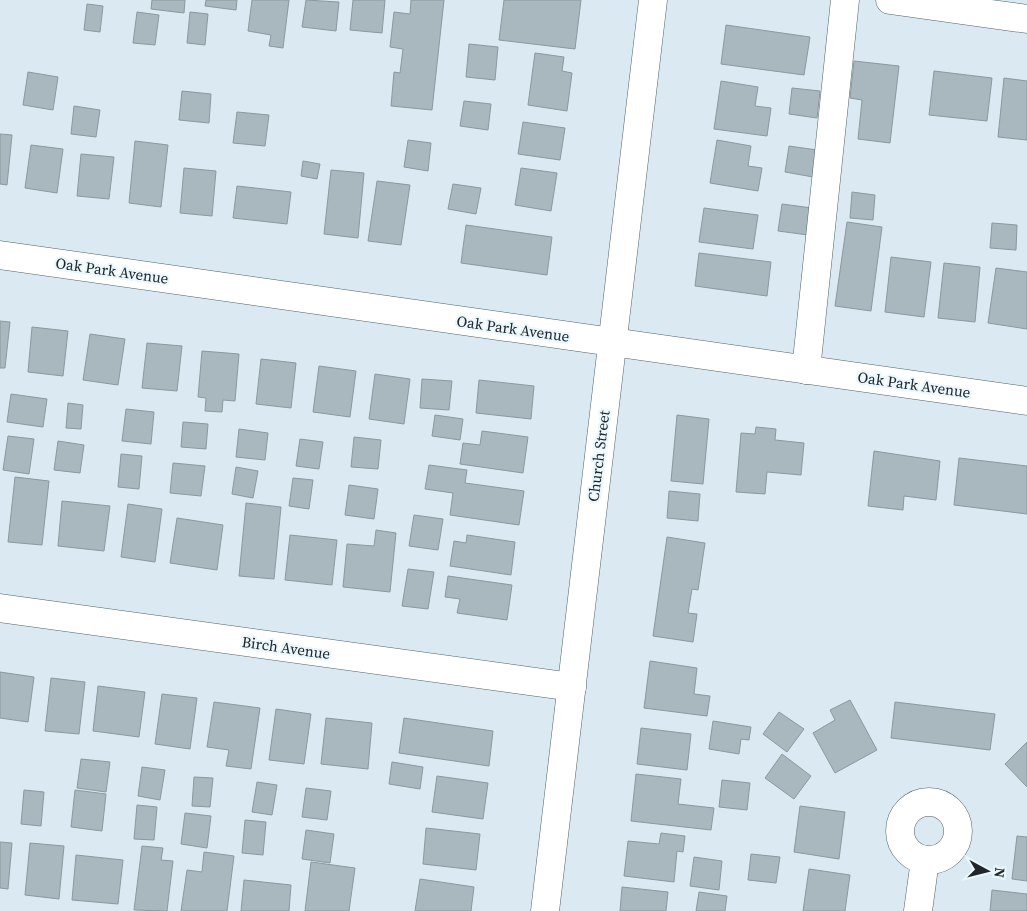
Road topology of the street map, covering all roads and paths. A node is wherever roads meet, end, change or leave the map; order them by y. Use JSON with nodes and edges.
{"nodes":[{"id":1,"x":653,"y":0,"type":"edge"},
{"id":2,"x":845,"y":0,"type":"edge"},
{"id":3,"x":890,"y":0,"type":"edge"},
{"id":4,"x":1027,"y":19,"type":"edge"},
{"id":5,"x":0,"y":255,"type":"edge"},
{"id":6,"x":612,"y":343,"type":"junction"},
{"id":7,"x":806,"y":370,"type":"junction"},
{"id":8,"x":1027,"y":401,"type":"edge"},
{"id":9,"x":0,"y":608,"type":"edge"},
{"id":10,"x":572,"y":688,"type":"junction"},
{"id":11,"x":924,"y":860,"type":"dead end"},
{"id":12,"x":545,"y":911,"type":"edge"},
{"id":13,"x":918,"y":911,"type":"edge"}],
"edges":[{"from":1,"to":6,"type":"street","name":"Church Street"},
{"from":2,"to":7,"type":"street"},
{"from":3,"to":4,"type":"street"},
{"from":5,"to":6,"type":"street","name":"Oak Park Avenue"},
{"from":6,"to":7,"type":"street","name":"Oak Park Avenue"},
{"from":6,"to":10,"type":"street","name":"Church Street"},
{"from":7,"to":8,"type":"street","name":"Oak Park Avenue"},
{"from":9,"to":10,"type":"street","name":"Birch Avenue"},
{"from":10,"to":12,"type":"street","name":"Church Street"},
{"from":11,"to":13,"type":"street"}]}
